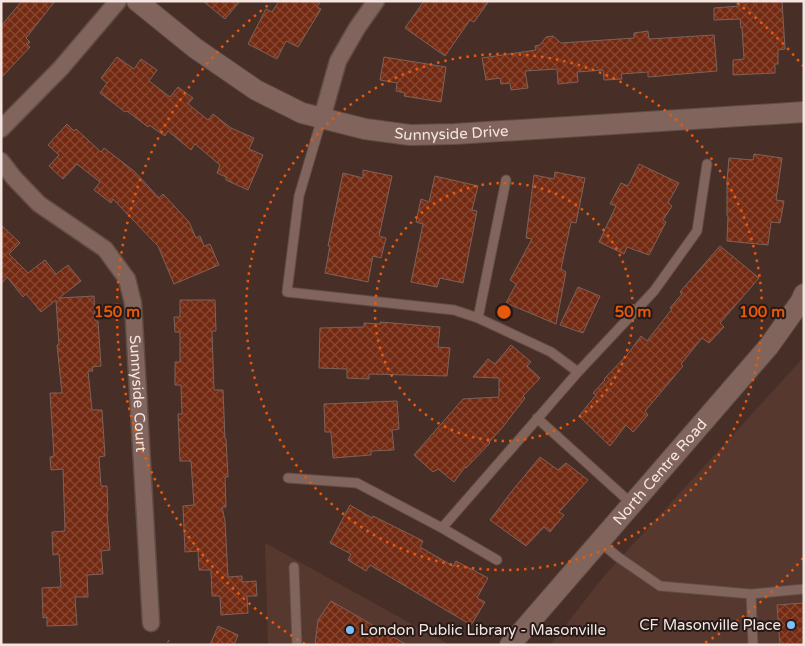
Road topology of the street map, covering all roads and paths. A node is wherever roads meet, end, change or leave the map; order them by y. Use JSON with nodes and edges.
{"nodes":[{"id":1,"x":118,"y":1,"type":"edge"},
{"id":2,"x":137,"y":1,"type":"edge"},
{"id":3,"x":376,"y":1,"type":"edge"},
{"id":4,"x":804,"y":112,"type":"edge"},
{"id":5,"x":322,"y":118,"type":"junction"},
{"id":6,"x":1,"y":129,"type":"edge"},
{"id":7,"x":1,"y":161,"type":"edge"},
{"id":8,"x":706,"y":164,"type":"dead end"},
{"id":9,"x":506,"y":180,"type":"dead end"},
{"id":10,"x":804,"y":294,"type":"edge"},
{"id":11,"x":478,"y":318,"type":"junction"},
{"id":12,"x":578,"y":372,"type":"junction"},
{"id":13,"x":538,"y":418,"type":"junction"},
{"id":14,"x":288,"y":478,"type":"dead end"},
{"id":15,"x":632,"y":504,"type":"junction"},
{"id":16,"x":442,"y":528,"type":"junction"},
{"id":17,"x":600,"y":542,"type":"junction"},
{"id":18,"x":497,"y":560,"type":"dead end"},
{"id":19,"x":294,"y":567,"type":"dead end"},
{"id":20,"x":804,"y":589,"type":"edge"},
{"id":21,"x":751,"y":594,"type":"junction"},
{"id":22,"x":151,"y":623,"type":"dead end"},
{"id":23,"x":168,"y":641,"type":"dead end"},
{"id":24,"x":172,"y":645,"type":"edge"},
{"id":25,"x":296,"y":645,"type":"edge"},
{"id":26,"x":510,"y":645,"type":"edge"},
{"id":27,"x":753,"y":645,"type":"edge"}],
"edges":[{"from":1,"to":6,"type":"street"},
{"from":2,"to":5,"type":"street","name":"Sunnyside Drive"},
{"from":3,"to":5,"type":"street"},
{"from":4,"to":5,"type":"street","name":"Sunnyside Drive"},
{"from":5,"to":11,"type":"lane"},
{"from":7,"to":22,"type":"street","name":"Sunnyside Court"},
{"from":8,"to":12,"type":"lane"},
{"from":9,"to":11,"type":"lane"},
{"from":10,"to":15,"type":"street","name":"North Centre Road"},
{"from":11,"to":12,"type":"lane"},
{"from":12,"to":13,"type":"lane"},
{"from":13,"to":15,"type":"lane"},
{"from":13,"to":16,"type":"lane"},
{"from":14,"to":16,"type":"lane"},
{"from":15,"to":17,"type":"street","name":"North Centre Road"},
{"from":16,"to":18,"type":"lane"},
{"from":17,"to":21,"type":"lane"},
{"from":17,"to":26,"type":"street","name":"North Centre Road"},
{"from":19,"to":25,"type":"lane"},
{"from":20,"to":21,"type":"lane"},
{"from":21,"to":27,"type":"lane"},
{"from":23,"to":24,"type":"path"}]}
